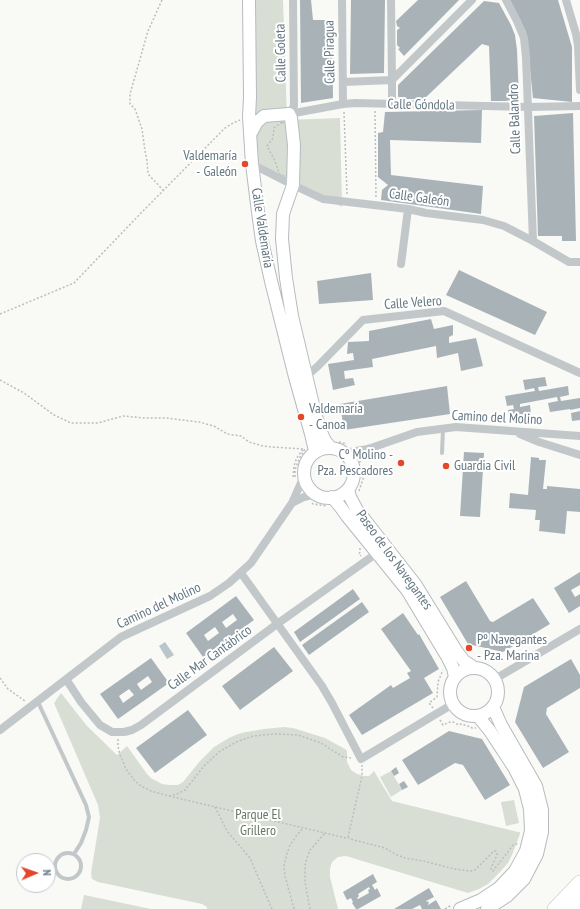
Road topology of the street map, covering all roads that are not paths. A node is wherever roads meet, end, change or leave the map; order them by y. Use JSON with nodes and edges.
{"nodes":[{"id":1,"x":249,"y":0,"type":"edge"},
{"id":2,"x":293,"y":0,"type":"edge"},
{"id":3,"x":342,"y":0,"type":"edge"},
{"id":4,"x":391,"y":0,"type":"edge"},
{"id":5,"x":472,"y":0,"type":"edge"},
{"id":6,"x":506,"y":0,"type":"edge"},
{"id":7,"x":566,"y":0,"type":"edge"},
{"id":8,"x":392,"y":80,"type":"junction"},
{"id":9,"x":343,"y":82,"type":"junction"},
{"id":10,"x":580,"y":90,"type":"edge"},
{"id":11,"x":250,"y":97,"type":"junction"},
{"id":12,"x":343,"y":104,"type":"junction"},
{"id":13,"x":392,"y":104,"type":"junction"},
{"id":14,"x":580,"y":106,"type":"edge"},
{"id":15,"x":528,"y":107,"type":"junction"},
{"id":16,"x":291,"y":113,"type":"junction"},
{"id":17,"x":264,"y":116,"type":"junction"},
{"id":18,"x":250,"y":135,"type":"junction"},
{"id":19,"x":252,"y":164,"type":"junction"},
{"id":20,"x":293,"y":186,"type":"junction"},
{"id":21,"x":408,"y":209,"type":"junction"},
{"id":22,"x":533,"y":241,"type":"junction"},
{"id":23,"x":580,"y":262,"type":"edge"},
{"id":24,"x":401,"y":264,"type":"dead end"},
{"id":25,"x":580,"y":373,"type":"edge"},
{"id":26,"x":306,"y":374,"type":"junction"},
{"id":27,"x":443,"y":428,"type":"junction"},
{"id":28,"x":512,"y":431,"type":"junction"},
{"id":29,"x":580,"y":436,"type":"edge"},
{"id":30,"x":332,"y":444,"type":"junction"},
{"id":31,"x":347,"y":449,"type":"junction"},
{"id":32,"x":368,"y":449,"type":"junction"},
{"id":33,"x":310,"y":452,"type":"junction"},
{"id":34,"x":442,"y":453,"type":"dead end"},
{"id":35,"x":580,"y":454,"type":"edge"},
{"id":36,"x":358,"y":466,"type":"junction"},
{"id":37,"x":304,"y":476,"type":"junction"},
{"id":38,"x":353,"y":490,"type":"junction"},
{"id":39,"x":310,"y":495,"type":"junction"},
{"id":40,"x":330,"y":502,"type":"junction"},
{"id":41,"x":292,"y":503,"type":"junction"},
{"id":42,"x":377,"y":553,"type":"junction"},
{"id":43,"x":241,"y":573,"type":"junction"},
{"id":44,"x":277,"y":624,"type":"junction"},
{"id":45,"x":580,"y":629,"type":"edge"},
{"id":46,"x":473,"y":667,"type":"junction"},
{"id":47,"x":455,"y":677,"type":"junction"},
{"id":48,"x":66,"y":679,"type":"junction"},
{"id":49,"x":495,"y":679,"type":"junction"},
{"id":50,"x":36,"y":703,"type":"junction"},
{"id":51,"x":453,"y":704,"type":"junction"},
{"id":52,"x":493,"y":707,"type":"junction"},
{"id":53,"x":478,"y":716,"type":"junction"},
{"id":54,"x":0,"y":730,"type":"edge"},
{"id":55,"x":74,"y":854,"type":"junction"},
{"id":56,"x":580,"y":883,"type":"edge"},
{"id":57,"x":580,"y":899,"type":"edge"},
{"id":58,"x":460,"y":909,"type":"edge"},
{"id":59,"x":487,"y":909,"type":"edge"},
{"id":60,"x":555,"y":909,"type":"edge"},
{"id":61,"x":570,"y":909,"type":"edge"}],
"edges":[{"from":1,"to":11,"type":"main road","name":"Calle Valdemaría"},
{"from":2,"to":16,"type":"street","name":"Calle Goleta"},
{"from":3,"to":9,"type":"street","name":"Calle Piragua"},
{"from":4,"to":8,"type":"street"},
{"from":5,"to":8,"type":"street"},
{"from":6,"to":15,"type":"street","name":"Calle Balandro"},
{"from":7,"to":10,"type":"street"},
{"from":8,"to":9,"type":"street"},
{"from":8,"to":13,"type":"street"},
{"from":9,"to":12,"type":"street","name":"Calle Piragua"},
{"from":11,"to":17,"type":"main road"},
{"from":11,"to":18,"type":"main road","name":"Calle Valdemaría"},
{"from":12,"to":13,"type":"street","name":"Calle Góndola"},
{"from":12,"to":16,"type":"street","name":"Calle Góndola"},
{"from":13,"to":15,"type":"street","name":"Calle Góndola"},
{"from":14,"to":15,"type":"street","name":"Calle Góndola"},
{"from":15,"to":22,"type":"street","name":"Calle Balandro"},
{"from":16,"to":17,"type":"main road","name":"Calle Góndola"},
{"from":16,"to":20,"type":"main road","name":"Calle Valdemaría"},
{"from":17,"to":18,"type":"main road"},
{"from":18,"to":19,"type":"main road","name":"Calle Valdemaría"},
{"from":19,"to":20,"type":"street","name":"Calle Galeón"},
{"from":19,"to":33,"type":"main road","name":"Calle Valdemaría"},
{"from":20,"to":21,"type":"street","name":"Calle Galeón"},
{"from":20,"to":26,"type":"main road","name":"Calle Valdemaría"},
{"from":21,"to":22,"type":"street","name":"Calle Galeón"},
{"from":21,"to":24,"type":"street"},
{"from":22,"to":23,"type":"street","name":"Calle Galeón"},
{"from":25,"to":26,"type":"street","name":"Calle Velero"},
{"from":26,"to":30,"type":"main road","name":"Calle Valdemaría"},
{"from":27,"to":28,"type":"street","name":"Camino del Molino"},
{"from":27,"to":32,"type":"street","name":"Camino del Molino"},
{"from":27,"to":34,"type":"lane"},
{"from":28,"to":29,"type":"street","name":"Camino del Molino"},
{"from":28,"to":35,"type":"street"},
{"from":30,"to":31,"type":"main road"},
{"from":30,"to":33,"type":"main road"},
{"from":31,"to":32,"type":"street","name":"Camino del Molino"},
{"from":31,"to":36,"type":"main road"},
{"from":32,"to":36,"type":"street","name":"Camino del Molino"},
{"from":33,"to":37,"type":"main road"},
{"from":36,"to":38,"type":"main road"},
{"from":37,"to":39,"type":"main road"},
{"from":37,"to":41,"type":"street","name":"Camino del Molino"},
{"from":38,"to":40,"type":"main road"},
{"from":38,"to":46,"type":"main road","name":"Paseo de los Navegantes"},
{"from":39,"to":40,"type":"main road"},
{"from":39,"to":41,"type":"street","name":"Camino del Molino"},
{"from":40,"to":42,"type":"main road","name":"Paseo de los Navegantes"},
{"from":41,"to":43,"type":"street","name":"Camino del Molino"},
{"from":42,"to":44,"type":"street","name":"Calle Mar Cantábrico"},
{"from":42,"to":47,"type":"main road","name":"Paseo de los Navegantes"},
{"from":43,"to":44,"type":"street"},
{"from":43,"to":48,"type":"street","name":"Camino del Molino"},
{"from":44,"to":48,"type":"street","name":"Calle Mar Cantábrico"},
{"from":44,"to":51,"type":"street"},
{"from":45,"to":49,"type":"street"},
{"from":46,"to":47,"type":"main road"},
{"from":46,"to":49,"type":"main road"},
{"from":47,"to":51,"type":"main road"},
{"from":48,"to":50,"type":"street","name":"Camino del Molino"},
{"from":49,"to":52,"type":"main road"},
{"from":50,"to":54,"type":"street","name":"Camino del Molino"},
{"from":50,"to":55,"type":"lane"},
{"from":51,"to":53,"type":"main road"},
{"from":52,"to":53,"type":"main road"},
{"from":52,"to":59,"type":"main road"},
{"from":53,"to":58,"type":"main road"},
{"from":55,"to":55,"type":"lane"},
{"from":56,"to":60,"type":"highway"},
{"from":57,"to":61,"type":"highway"}]}
